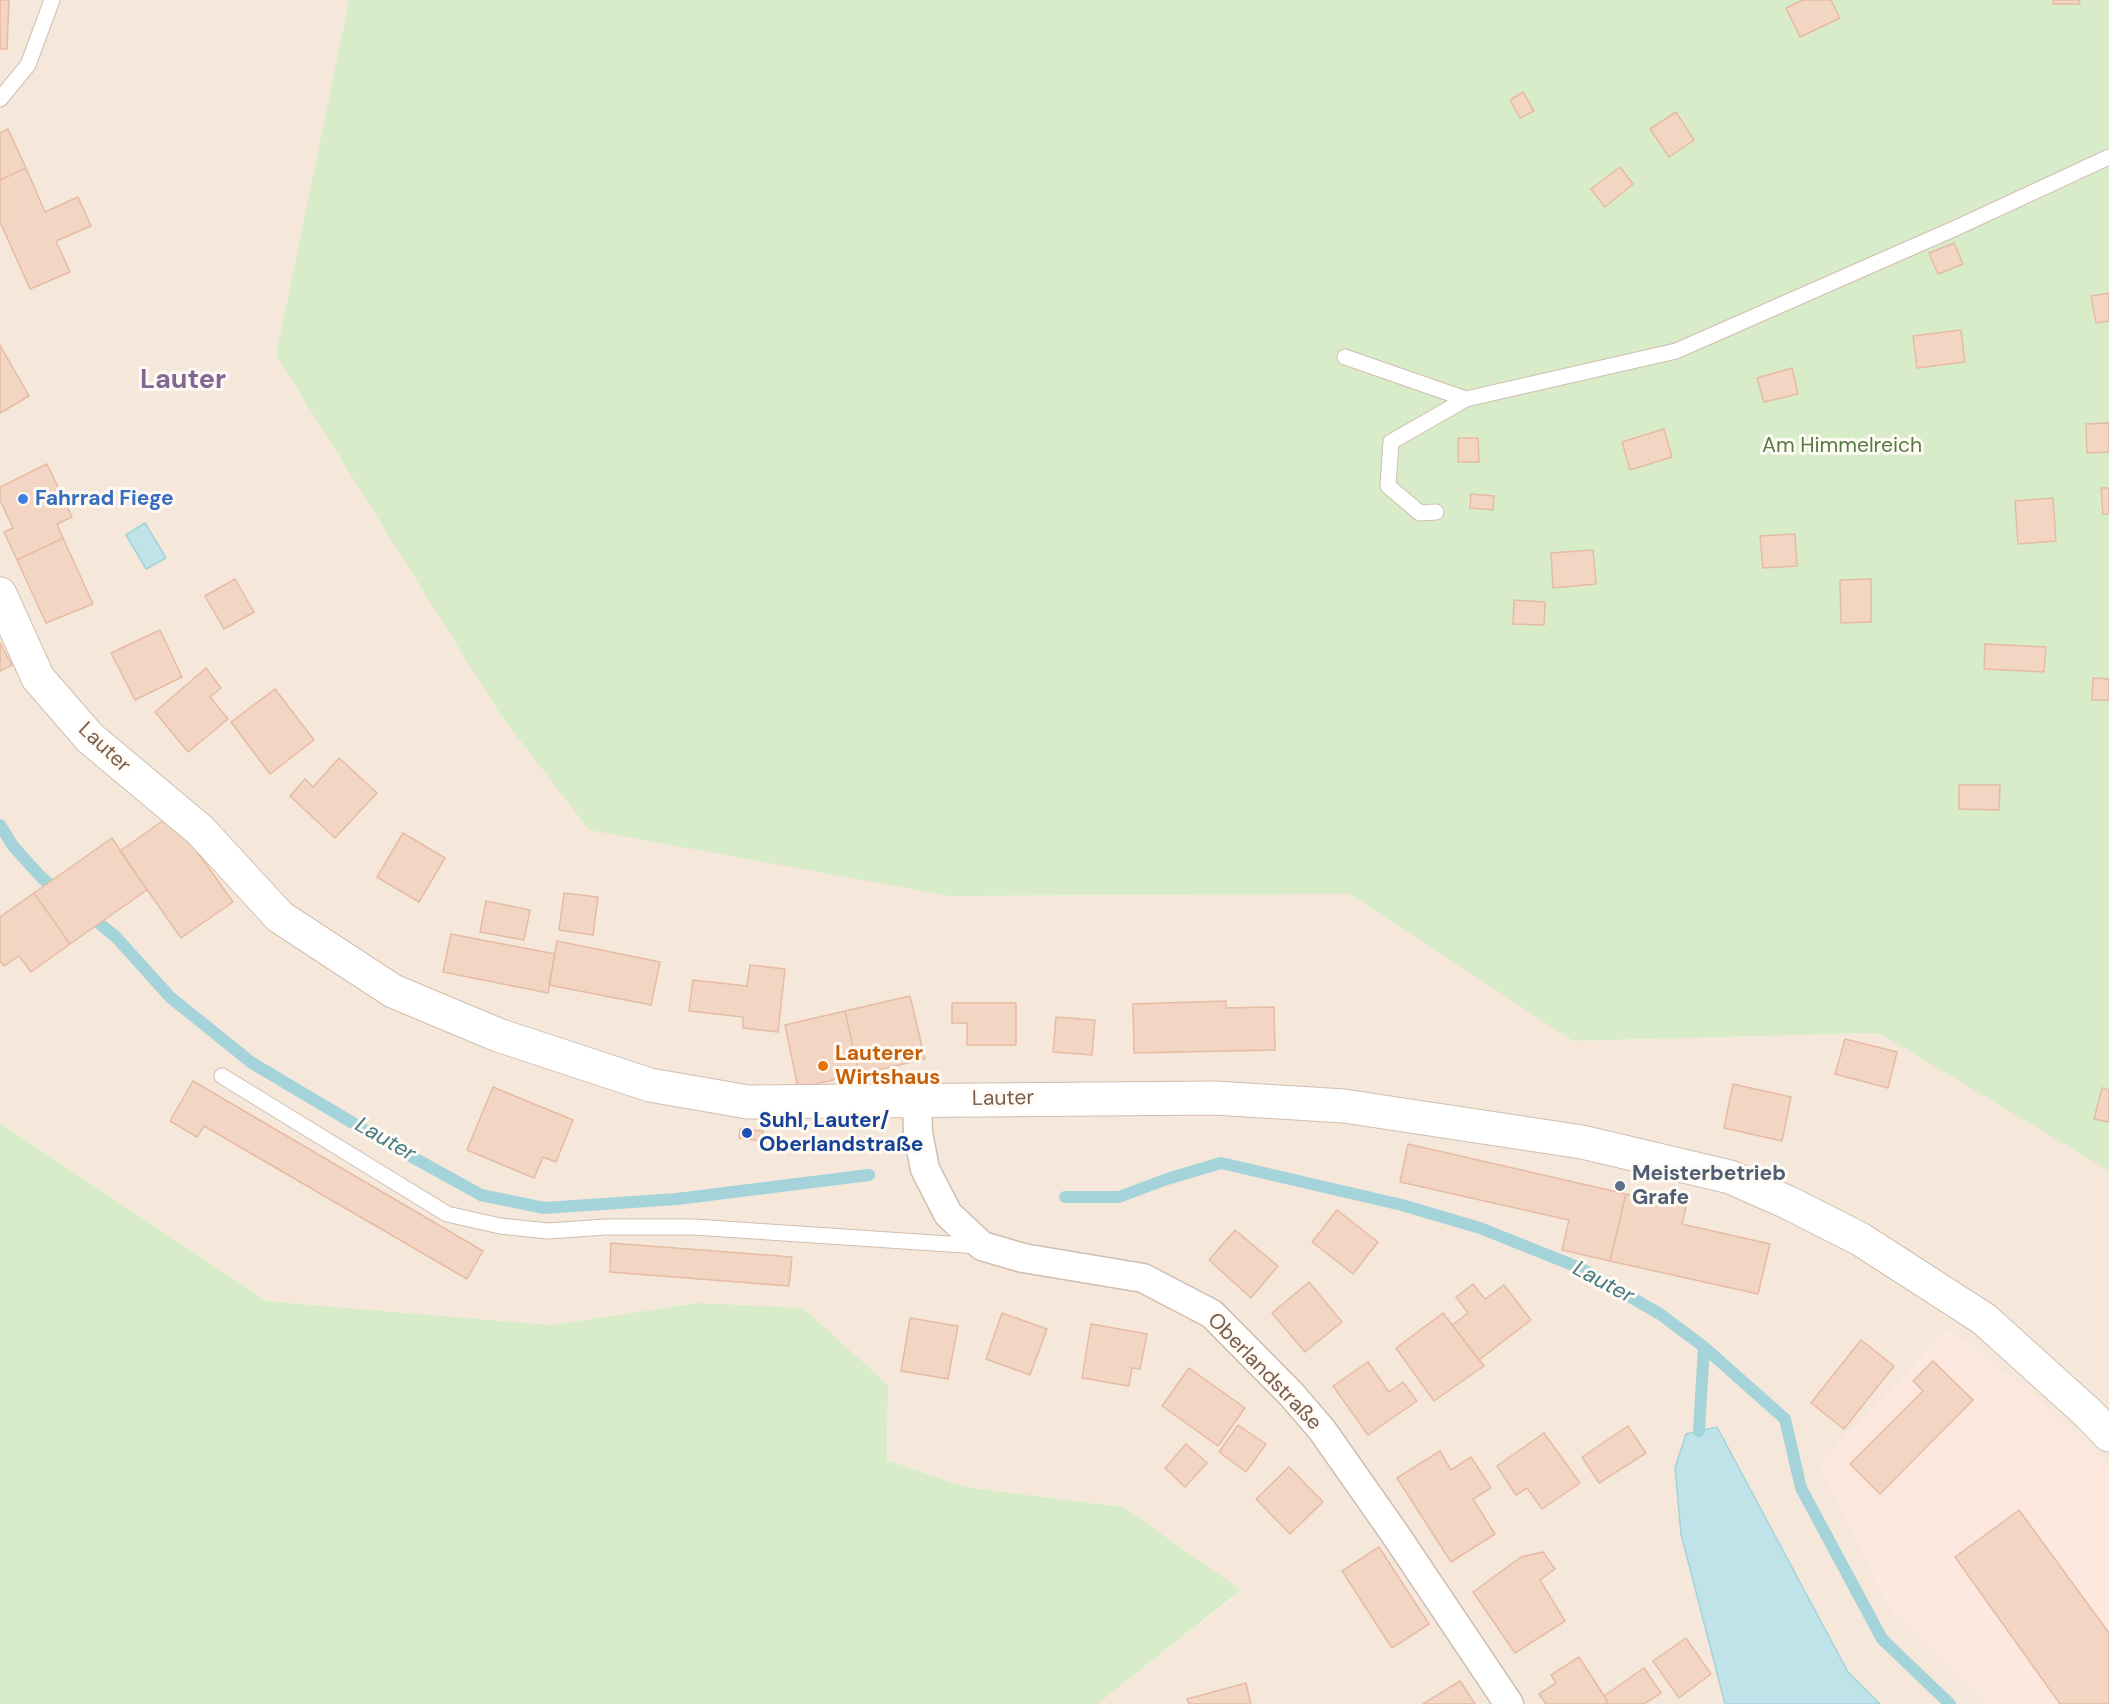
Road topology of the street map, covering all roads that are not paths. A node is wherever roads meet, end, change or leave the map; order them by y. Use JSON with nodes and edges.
{"nodes":[{"id":1,"x":52,"y":0,"type":"edge"},
{"id":2,"x":0,"y":99,"type":"edge"},
{"id":3,"x":2109,"y":157,"type":"edge"},
{"id":4,"x":1345,"y":357,"type":"dead end"},
{"id":5,"x":1466,"y":399,"type":"junction"},
{"id":6,"x":1436,"y":512,"type":"dead end"},
{"id":7,"x":0,"y":594,"type":"edge"},
{"id":8,"x":222,"y":1076,"type":"dead end"},
{"id":9,"x":917,"y":1100,"type":"junction"},
{"id":10,"x":982,"y":1246,"type":"junction"},
{"id":11,"x":2109,"y":1435,"type":"edge"},
{"id":12,"x":1509,"y":1704,"type":"edge"}],
"edges":[{"from":1,"to":2,"type":"lane"},
{"from":3,"to":5,"type":"lane"},
{"from":4,"to":5,"type":"lane"},
{"from":5,"to":6,"type":"lane"},
{"from":7,"to":9,"type":"street","name":"Lauter"},
{"from":8,"to":10,"type":"lane"},
{"from":9,"to":10,"type":"street","name":"Oberlandstraße"},
{"from":9,"to":11,"type":"street","name":"Lauter"},
{"from":10,"to":12,"type":"street","name":"Oberlandstraße"}]}
